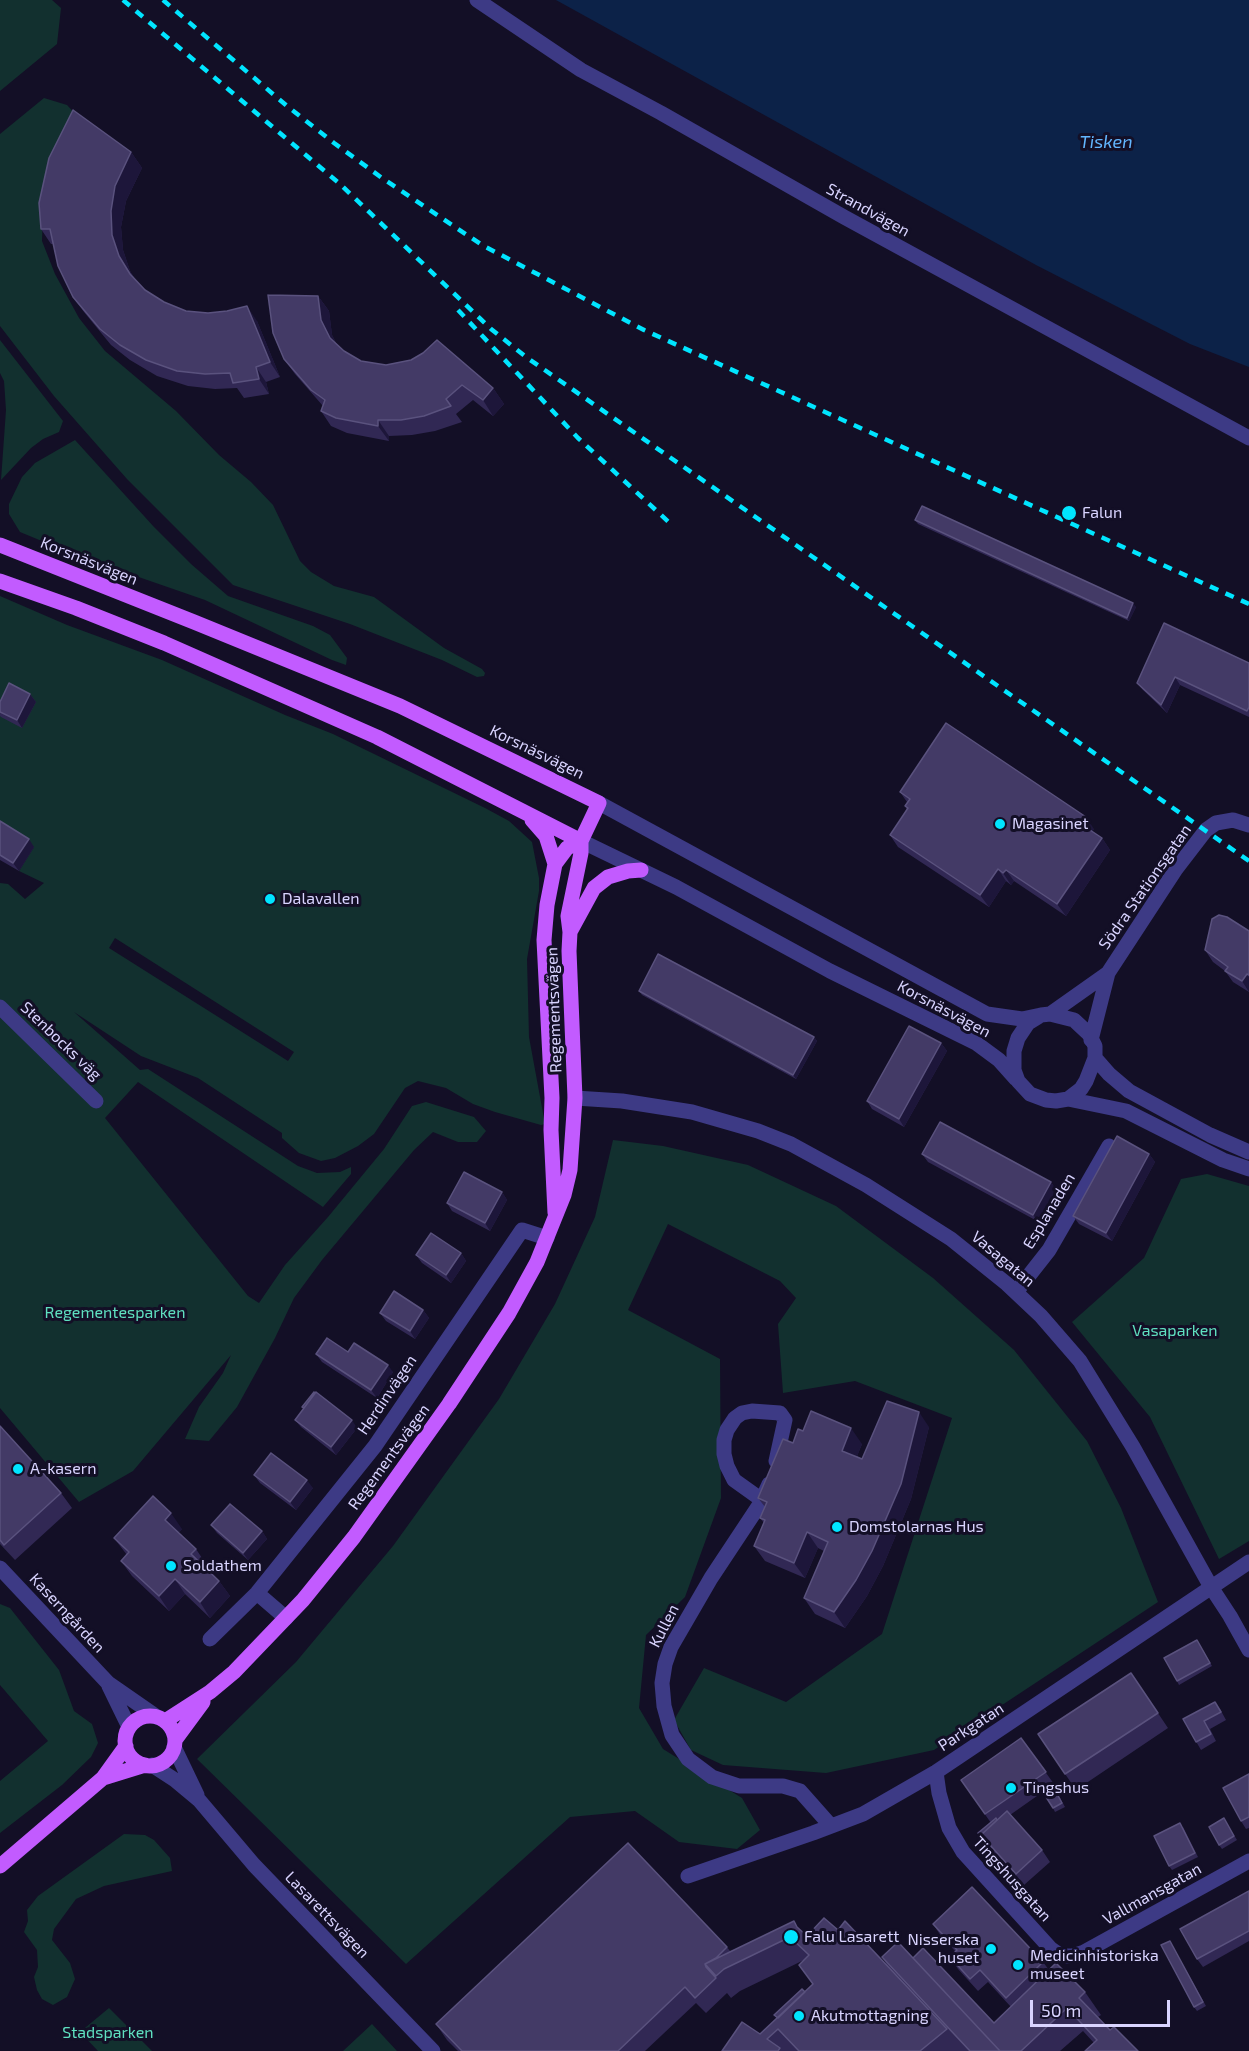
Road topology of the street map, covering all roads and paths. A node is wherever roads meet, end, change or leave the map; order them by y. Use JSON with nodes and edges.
{"nodes":[{"id":1,"x":477,"y":0,"type":"edge"},
{"id":2,"x":1249,"y":438,"type":"edge"},
{"id":3,"x":0,"y":545,"type":"edge"},
{"id":4,"x":0,"y":581,"type":"edge"},
{"id":5,"x":599,"y":803,"type":"junction"},
{"id":6,"x":526,"y":814,"type":"junction"},
{"id":7,"x":1249,"y":825,"type":"edge"},
{"id":8,"x":581,"y":841,"type":"junction"},
{"id":9,"x":555,"y":864,"type":"junction"},
{"id":10,"x":641,"y":870,"type":"junction"},
{"id":11,"x":570,"y":932,"type":"junction"},
{"id":12,"x":1108,"y":973,"type":"junction"},
{"id":13,"x":0,"y":1007,"type":"edge"},
{"id":14,"x":1046,"y":1015,"type":"junction"},
{"id":15,"x":1091,"y":1040,"type":"junction"},
{"id":16,"x":1095,"y":1058,"type":"junction"},
{"id":17,"x":1018,"y":1081,"type":"junction"},
{"id":18,"x":552,"y":1098,"type":"junction"},
{"id":19,"x":575,"y":1098,"type":"junction"},
{"id":20,"x":1068,"y":1099,"type":"junction"},
{"id":21,"x":96,"y":1101,"type":"dead end"},
{"id":22,"x":1109,"y":1146,"type":"edge"},
{"id":23,"x":1249,"y":1152,"type":"edge"},
{"id":24,"x":1249,"y":1169,"type":"edge"},
{"id":25,"x":555,"y":1213,"type":"junction"},
{"id":26,"x":547,"y":1238,"type":"junction"},
{"id":27,"x":1016,"y":1292,"type":"junction"},
{"id":28,"x":762,"y":1500,"type":"junction"},
{"id":29,"x":1249,"y":1562,"type":"edge"},
{"id":30,"x":0,"y":1568,"type":"edge"},
{"id":31,"x":1211,"y":1587,"type":"junction"},
{"id":32,"x":256,"y":1593,"type":"junction"},
{"id":33,"x":286,"y":1618,"type":"junction"},
{"id":34,"x":210,"y":1639,"type":"dead end"},
{"id":35,"x":1249,"y":1650,"type":"edge"},
{"id":36,"x":108,"y":1683,"type":"junction"},
{"id":37,"x":210,"y":1692,"type":"junction"},
{"id":38,"x":161,"y":1719,"type":"junction"},
{"id":39,"x":129,"y":1727,"type":"junction"},
{"id":40,"x":174,"y":1744,"type":"junction"},
{"id":41,"x":126,"y":1746,"type":"junction"},
{"id":42,"x":149,"y":1765,"type":"junction"},
{"id":43,"x":936,"y":1772,"type":"junction"},
{"id":44,"x":103,"y":1778,"type":"junction"},
{"id":45,"x":199,"y":1800,"type":"junction"},
{"id":46,"x":831,"y":1826,"type":"junction"},
{"id":47,"x":1249,"y":1861,"type":"edge"},
{"id":48,"x":0,"y":1866,"type":"edge"},
{"id":49,"x":688,"y":1876,"type":"dead end"},
{"id":50,"x":1072,"y":1956,"type":"joint"},
{"id":51,"x":433,"y":2051,"type":"edge"}],
"edges":[{"from":1,"to":2,"type":"street","name":"Strandvägen"},
{"from":3,"to":5,"type":"main road","name":"Korsnäsvägen"},
{"from":4,"to":6,"type":"main road","name":"Korsnäsvägen"},
{"from":5,"to":8,"type":"main road"},
{"from":5,"to":14,"type":"street","name":"Korsnäsvägen"},
{"from":6,"to":8,"type":"main road","name":"Korsnäsvägen"},
{"from":6,"to":9,"type":"main road"},
{"from":7,"to":12,"type":"street","name":"Södra Stationsgatan"},
{"from":8,"to":9,"type":"main road"},
{"from":8,"to":10,"type":"street","name":"Korsnäsvägen"},
{"from":8,"to":11,"type":"main road","name":"Regementsvägen"},
{"from":9,"to":18,"type":"main road","name":"Regementsvägen"},
{"from":10,"to":11,"type":"main road"},
{"from":10,"to":17,"type":"street","name":"Korsnäsvägen"},
{"from":11,"to":19,"type":"main road","name":"Regementsvägen"},
{"from":12,"to":14,"type":"street","name":"Södra Stationsgatan"},
{"from":12,"to":15,"type":"street","name":"Södra Stationsgatan"},
{"from":13,"to":21,"type":"street","name":"Stenbocks väg"},
{"from":14,"to":15,"type":"street"},
{"from":14,"to":17,"type":"street"},
{"from":15,"to":16,"type":"street"},
{"from":16,"to":20,"type":"street"},
{"from":16,"to":23,"type":"street"},
{"from":17,"to":20,"type":"street"},
{"from":18,"to":19,"type":"main road"},
{"from":18,"to":25,"type":"main road","name":"Regementsvägen"},
{"from":19,"to":25,"type":"main road","name":"Regementsvägen"},
{"from":19,"to":27,"type":"street","name":"Vasagatan"},
{"from":20,"to":24,"type":"street"},
{"from":22,"to":27,"type":"street","name":"Esplanaden"},
{"from":25,"to":26,"type":"main road","name":"Regementsvägen"},
{"from":26,"to":32,"type":"street","name":"Herdinvägen"},
{"from":26,"to":33,"type":"main road","name":"Regementsvägen"},
{"from":27,"to":31,"type":"street","name":"Vasagatan"},
{"from":28,"to":28,"type":"street","name":"Kullen"},
{"from":28,"to":46,"type":"street","name":"Kullen"},
{"from":29,"to":31,"type":"street","name":"Parkgatan"},
{"from":30,"to":36,"type":"street","name":"Kaserngården"},
{"from":31,"to":35,"type":"street","name":"Vasagatan"},
{"from":31,"to":43,"type":"street","name":"Parkgatan"},
{"from":32,"to":33,"type":"street"},
{"from":32,"to":34,"type":"street","name":"Herdinvägen"},
{"from":33,"to":37,"type":"main road","name":"Regementsvägen"},
{"from":36,"to":38,"type":"street","name":"Kaserngården"},
{"from":36,"to":39,"type":"street","name":"Kaserngården"},
{"from":37,"to":38,"type":"main road","name":"Regementsvägen"},
{"from":37,"to":40,"type":"main road","name":"Regementsvägen"},
{"from":38,"to":39,"type":"main road"},
{"from":38,"to":40,"type":"main road"},
{"from":39,"to":41,"type":"main road"},
{"from":40,"to":42,"type":"main road"},
{"from":40,"to":45,"type":"street","name":"Lasarettsvägen"},
{"from":41,"to":42,"type":"main road"},
{"from":41,"to":44,"type":"main road"},
{"from":42,"to":44,"type":"main road"},
{"from":42,"to":45,"type":"street","name":"Lasarettsvägen"},
{"from":43,"to":46,"type":"street","name":"Parkgatan"},
{"from":43,"to":50,"type":"street","name":"Tingshusgatan"},
{"from":44,"to":48,"type":"main road"},
{"from":45,"to":51,"type":"street","name":"Lasarettsvägen"},
{"from":46,"to":49,"type":"street","name":"Parkgatan"},
{"from":47,"to":50,"type":"street","name":"Vallmansgatan"}]}
